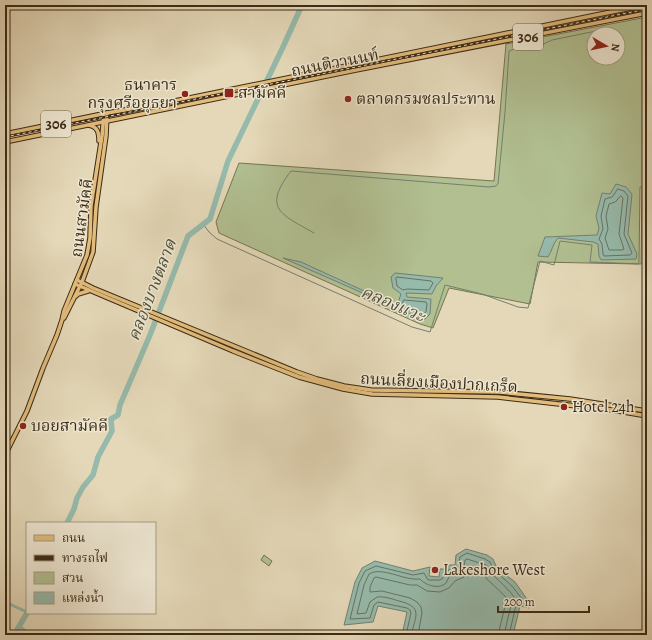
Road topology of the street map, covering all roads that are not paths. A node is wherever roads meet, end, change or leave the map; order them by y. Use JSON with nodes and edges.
{"nodes":[{"id":1,"x":647,"y":5,"type":"edge"},
{"id":2,"x":647,"y":13,"type":"edge"},
{"id":3,"x":410,"y":53,"type":"junction"},
{"id":4,"x":410,"y":60,"type":"junction"},
{"id":5,"x":105,"y":114,"type":"junction"},
{"id":6,"x":105,"y":121,"type":"junction"},
{"id":7,"x":87,"y":125,"type":"junction"},
{"id":8,"x":105,"y":128,"type":"junction"},
{"id":9,"x":5,"y":134,"type":"edge"},
{"id":10,"x":5,"y":142,"type":"edge"},
{"id":11,"x":100,"y":148,"type":"junction"},
{"id":12,"x":77,"y":280,"type":"junction"},
{"id":13,"x":75,"y":284,"type":"junction"},
{"id":14,"x":81,"y":284,"type":"junction"},
{"id":15,"x":89,"y":291,"type":"junction"},
{"id":16,"x":73,"y":299,"type":"junction"},
{"id":17,"x":153,"y":314,"type":"junction"},
{"id":18,"x":62,"y":320,"type":"junction"},
{"id":19,"x":234,"y":349,"type":"junction"},
{"id":20,"x":647,"y":411,"type":"edge"},
{"id":21,"x":647,"y":416,"type":"edge"},
{"id":22,"x":5,"y":456,"type":"edge"}],
"edges":[{"from":1,"to":3,"type":"main road","name":"ถนนติวานนท์","number":"306"},
{"from":2,"to":4,"type":"main road","name":"ถนนติวานนท์","number":"306"},
{"from":3,"to":4,"type":"main road"},
{"from":3,"to":5,"type":"main road","name":"ถนนติวานนท์","number":"306"},
{"from":4,"to":6,"type":"main road","name":"ถนนติวานนท์","number":"306"},
{"from":5,"to":6,"type":"main road","name":"ถนนสามัคคี"},
{"from":5,"to":9,"type":"main road","name":"ถนนติวานนท์","number":"306"},
{"from":6,"to":7,"type":"main road","name":"ถนนติวานนท์","number":"306"},
{"from":6,"to":8,"type":"main road","name":"ถนนสามัคคี"},
{"from":7,"to":10,"type":"main road","name":"ถนนติวานนท์","number":"306"},
{"from":7,"to":11,"type":"main road"},
{"from":8,"to":11,"type":"main road","name":"ถนนสามัคคี"},
{"from":8,"to":14,"type":"main road","name":"ถนนสามัคคี"},
{"from":11,"to":12,"type":"main road","name":"ถนนสามัคคี"},
{"from":12,"to":13,"type":"main road","name":"ถนนสามัคคี"},
{"from":12,"to":14,"type":"main road"},
{"from":13,"to":14,"type":"main road"},
{"from":13,"to":18,"type":"main road","name":"ถนนสามัคคี"},
{"from":14,"to":15,"type":"main road","name":"ถนนเลี่ยงเมืองปากเกร็ด"},
{"from":14,"to":16,"type":"main road","name":"ถนนสามัคคี"},
{"from":14,"to":17,"type":"main road","name":"ถนนเลี่ยงเมืองปากเกร็ด"},
{"from":15,"to":16,"type":"main road"},
{"from":15,"to":17,"type":"main road","name":"ถนนเลี่ยงเมืองปากเกร็ด"},
{"from":16,"to":18,"type":"main road","name":"ถนนสามัคคี"},
{"from":17,"to":19,"type":"main road","name":"ถนนเลี่ยงเมืองปากเกร็ด"},
{"from":18,"to":22,"type":"main road","name":"ถนนสามัคคี"},
{"from":19,"to":20,"type":"main road","name":"ถนนเลี่ยงเมืองปากเกร็ด"},
{"from":19,"to":21,"type":"main road","name":"ถนนเลี่ยงเมืองปากเกร็ด"}]}
